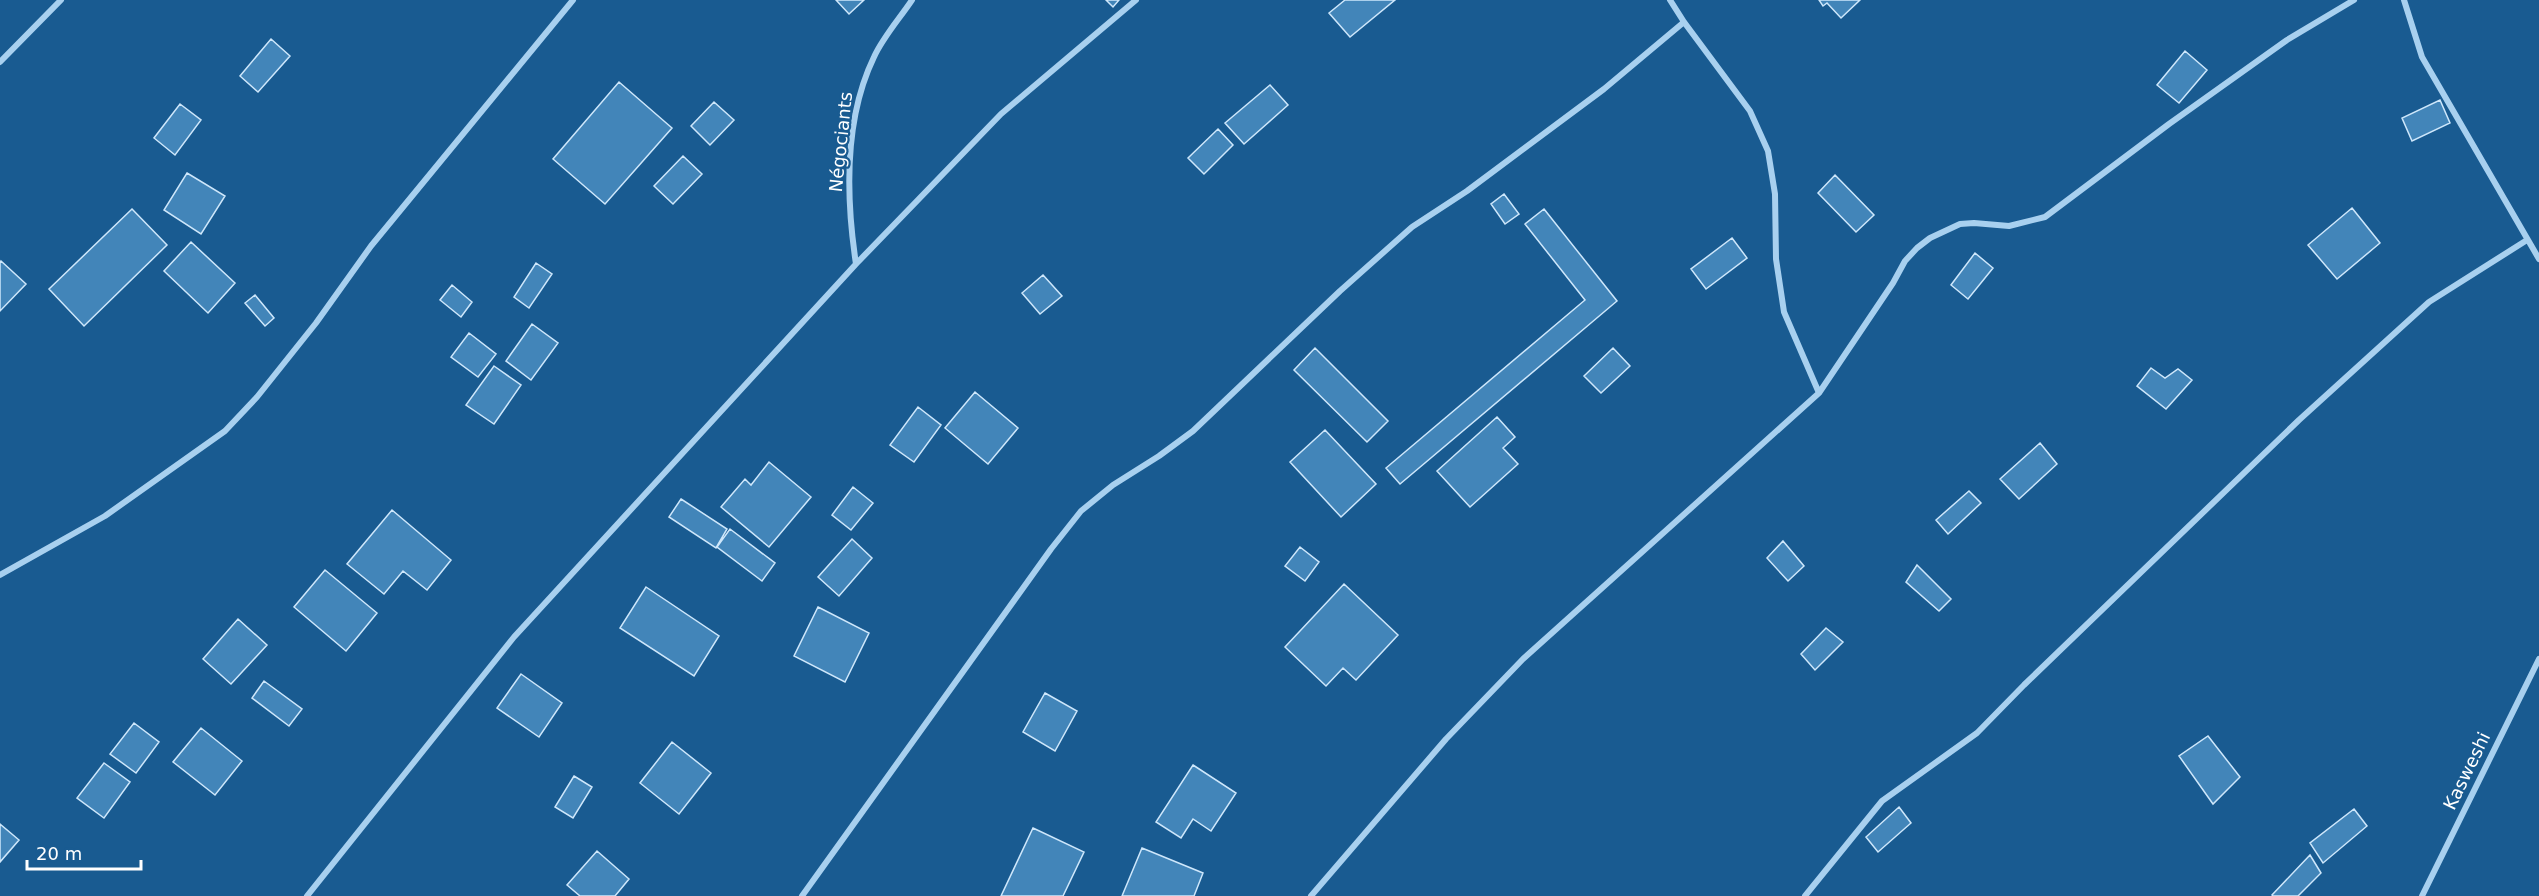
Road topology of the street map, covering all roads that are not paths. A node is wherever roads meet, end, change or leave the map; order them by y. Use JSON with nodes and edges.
{"nodes":[{"id":1,"x":61,"y":0,"type":"edge"},
{"id":2,"x":573,"y":0,"type":"edge"},
{"id":3,"x":912,"y":0,"type":"edge"},
{"id":4,"x":1136,"y":0,"type":"edge"},
{"id":5,"x":1670,"y":0,"type":"edge"},
{"id":6,"x":2354,"y":0,"type":"edge"},
{"id":7,"x":2404,"y":0,"type":"edge"},
{"id":8,"x":1684,"y":22,"type":"junction"},
{"id":9,"x":0,"y":62,"type":"edge"},
{"id":10,"x":2527,"y":240,"type":"junction"},
{"id":11,"x":2539,"y":259,"type":"edge"},
{"id":12,"x":856,"y":264,"type":"junction"},
{"id":13,"x":1819,"y":393,"type":"junction"},
{"id":14,"x":0,"y":575,"type":"edge"},
{"id":15,"x":2539,"y":659,"type":"edge"},
{"id":16,"x":307,"y":896,"type":"edge"},
{"id":17,"x":802,"y":896,"type":"edge"},
{"id":18,"x":1311,"y":896,"type":"edge"},
{"id":19,"x":1805,"y":896,"type":"edge"},
{"id":20,"x":2422,"y":896,"type":"edge"}],
"edges":[{"from":1,"to":9,"type":"street"},
{"from":2,"to":14,"type":"street"},
{"from":3,"to":12,"type":"street","name":"Négociants"},
{"from":4,"to":12,"type":"street"},
{"from":5,"to":8,"type":"street"},
{"from":6,"to":13,"type":"street"},
{"from":7,"to":10,"type":"street"},
{"from":8,"to":13,"type":"street"},
{"from":8,"to":17,"type":"street"},
{"from":10,"to":11,"type":"street"},
{"from":10,"to":19,"type":"street"},
{"from":12,"to":16,"type":"street"},
{"from":13,"to":18,"type":"street"},
{"from":15,"to":20,"type":"street","name":"Kasweshi"}]}
